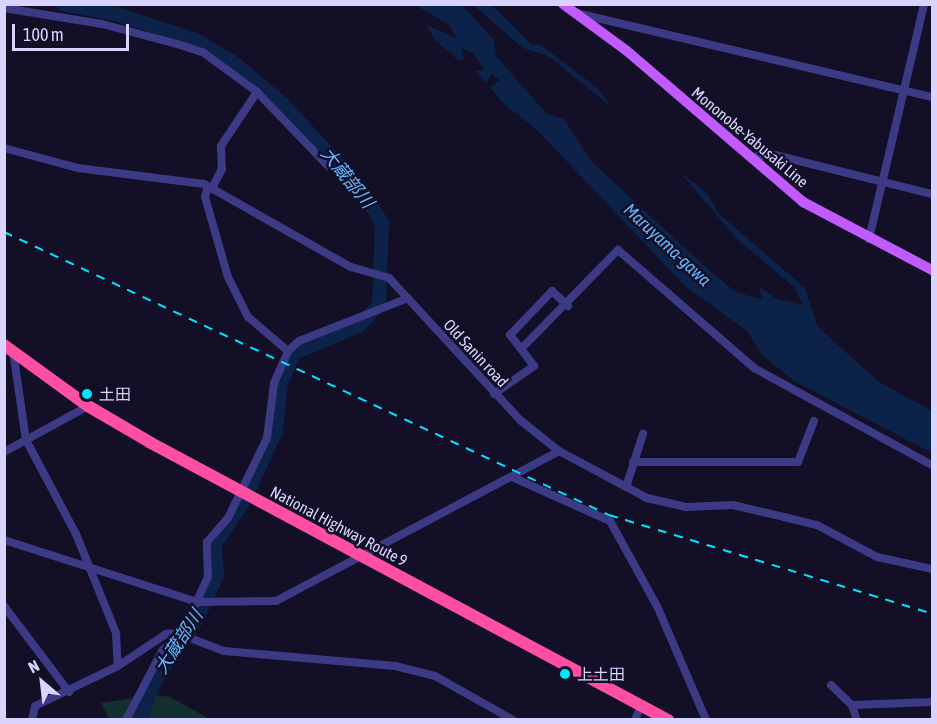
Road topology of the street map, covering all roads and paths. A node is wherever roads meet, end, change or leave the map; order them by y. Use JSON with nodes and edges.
{"nodes":[{"id":1,"x":563,"y":4,"type":"edge"},
{"id":2,"x":924,"y":4,"type":"edge"},
{"id":3,"x":4,"y":8,"type":"edge"},
{"id":4,"x":576,"y":13,"type":"junction"},
{"id":5,"x":904,"y":90,"type":"junction"},
{"id":6,"x":256,"y":92,"type":"junction"},
{"id":7,"x":933,"y":97,"type":"edge"},
{"id":8,"x":4,"y":148,"type":"edge"},
{"id":9,"x":746,"y":158,"type":"junction"},
{"id":10,"x":328,"y":166,"type":"dead end"},
{"id":11,"x":884,"y":181,"type":"junction"},
{"id":12,"x":210,"y":187,"type":"junction"},
{"id":13,"x":933,"y":194,"type":"edge"},
{"id":14,"x":868,"y":238,"type":"junction"},
{"id":15,"x":933,"y":270,"type":"edge"},
{"id":16,"x":408,"y":298,"type":"junction"},
{"id":17,"x":568,"y":306,"type":"junction"},
{"id":18,"x":9,"y":348,"type":"edge"},
{"id":19,"x":521,"y":349,"type":"junction"},
{"id":20,"x":288,"y":351,"type":"junction"},
{"id":21,"x":494,"y":394,"type":"junction"},
{"id":22,"x":88,"y":406,"type":"junction"},
{"id":23,"x":814,"y":421,"type":"dead end"},
{"id":24,"x":643,"y":434,"type":"dead end"},
{"id":25,"x":26,"y":440,"type":"junction"},
{"id":26,"x":559,"y":451,"type":"junction"},
{"id":27,"x":4,"y":452,"type":"edge"},
{"id":28,"x":633,"y":462,"type":"junction"},
{"id":29,"x":933,"y":465,"type":"edge"},
{"id":30,"x":512,"y":477,"type":"junction"},
{"id":31,"x":626,"y":487,"type":"junction"},
{"id":32,"x":242,"y":492,"type":"junction"},
{"id":33,"x":4,"y":540,"type":"edge"},
{"id":34,"x":363,"y":555,"type":"junction"},
{"id":35,"x":933,"y":569,"type":"edge"},
{"id":36,"x":90,"y":570,"type":"junction"},
{"id":37,"x":197,"y":602,"type":"junction"},
{"id":38,"x":4,"y":606,"type":"edge"},
{"id":39,"x":177,"y":633,"type":"junction"},
{"id":40,"x":118,"y":666,"type":"junction"},
{"id":41,"x":831,"y":685,"type":"dead end"},
{"id":42,"x":69,"y":692,"type":"junction"},
{"id":43,"x":933,"y":702,"type":"edge"},
{"id":44,"x":852,"y":705,"type":"junction"},
{"id":45,"x":641,"y":706,"type":"junction"},
{"id":46,"x":32,"y":720,"type":"edge"},
{"id":47,"x":126,"y":720,"type":"edge"},
{"id":48,"x":513,"y":720,"type":"edge"},
{"id":49,"x":635,"y":720,"type":"edge"},
{"id":50,"x":669,"y":720,"type":"edge"},
{"id":51,"x":706,"y":720,"type":"edge"},
{"id":52,"x":857,"y":720,"type":"edge"}],
"edges":[{"from":1,"to":4,"type":"main road","name":"Mononobe-Yabusaki Line"},
{"from":2,"to":5,"type":"street"},
{"from":3,"to":6,"type":"street"},
{"from":4,"to":5,"type":"street"},
{"from":4,"to":9,"type":"main road","name":"Mononobe-Yabusaki Line"},
{"from":5,"to":7,"type":"street"},
{"from":5,"to":11,"type":"street"},
{"from":6,"to":10,"type":"street"},
{"from":6,"to":12,"type":"street"},
{"from":8,"to":12,"type":"street","name":"Old Sanin road"},
{"from":9,"to":11,"type":"street"},
{"from":9,"to":14,"type":"main road","name":"Mononobe-Yabusaki Line"},
{"from":11,"to":13,"type":"street"},
{"from":11,"to":14,"type":"street"},
{"from":12,"to":16,"type":"street","name":"Old Sanin road"},
{"from":12,"to":20,"type":"street"},
{"from":14,"to":15,"type":"main road","name":"Mononobe-Yabusaki Line"},
{"from":16,"to":20,"type":"street"},
{"from":16,"to":21,"type":"street","name":"Old Sanin road"},
{"from":17,"to":19,"type":"street"},
{"from":17,"to":19,"type":"street"},
{"from":17,"to":29,"type":"street"},
{"from":18,"to":22,"type":"highway","name":"National Highway Route 9"},
{"from":18,"to":25,"type":"street"},
{"from":19,"to":21,"type":"street"},
{"from":20,"to":32,"type":"street"},
{"from":21,"to":26,"type":"street","name":"Old Sanin road"},
{"from":22,"to":25,"type":"street"},
{"from":22,"to":32,"type":"highway","name":"National Highway Route 9"},
{"from":23,"to":28,"type":"street"},
{"from":24,"to":28,"type":"street"},
{"from":25,"to":27,"type":"street"},
{"from":25,"to":36,"type":"street"},
{"from":26,"to":30,"type":"street"},
{"from":26,"to":31,"type":"street","name":"Old Sanin road"},
{"from":28,"to":31,"type":"street"},
{"from":30,"to":34,"type":"street"},
{"from":30,"to":51,"type":"street"},
{"from":31,"to":35,"type":"street","name":"Old Sanin road"},
{"from":32,"to":34,"type":"highway","name":"National Highway Route 9"},
{"from":32,"to":37,"type":"street"},
{"from":33,"to":36,"type":"street"},
{"from":34,"to":37,"type":"street"},
{"from":34,"to":45,"type":"highway","name":"National Highway Route 9"},
{"from":36,"to":37,"type":"street"},
{"from":36,"to":40,"type":"street"},
{"from":37,"to":39,"type":"street"},
{"from":38,"to":42,"type":"street"},
{"from":39,"to":40,"type":"street"},
{"from":39,"to":47,"type":"street"},
{"from":39,"to":48,"type":"street"},
{"from":40,"to":42,"type":"street"},
{"from":41,"to":44,"type":"street"},
{"from":42,"to":46,"type":"street"},
{"from":43,"to":44,"type":"street"},
{"from":44,"to":52,"type":"street"},
{"from":45,"to":49,"type":"street"},
{"from":45,"to":50,"type":"highway","name":"National Highway Route 9"}]}
